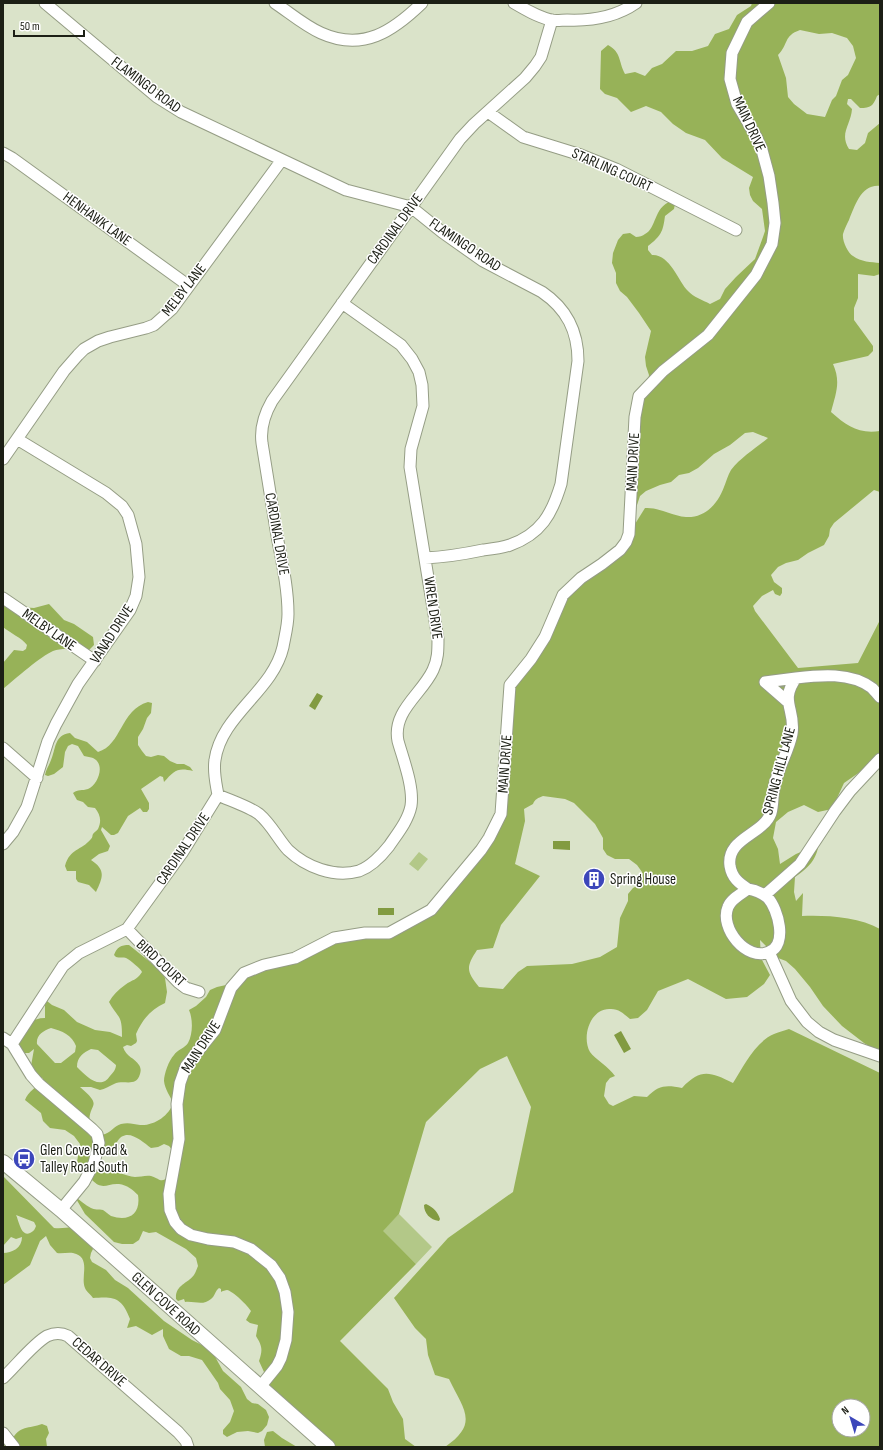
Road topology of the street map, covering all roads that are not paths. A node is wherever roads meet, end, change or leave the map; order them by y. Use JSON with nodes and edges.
{"nodes":[{"id":1,"x":45,"y":3,"type":"edge"},
{"id":2,"x":275,"y":3,"type":"edge"},
{"id":3,"x":422,"y":3,"type":"edge"},
{"id":4,"x":514,"y":3,"type":"edge"},
{"id":5,"x":636,"y":3,"type":"edge"},
{"id":6,"x":769,"y":3,"type":"edge"},
{"id":7,"x":552,"y":20,"type":"junction"},
{"id":8,"x":488,"y":112,"type":"junction"},
{"id":9,"x":3,"y":153,"type":"edge"},
{"id":10,"x":281,"y":161,"type":"junction"},
{"id":11,"x":411,"y":207,"type":"junction"},
{"id":12,"x":736,"y":230,"type":"dead end"},
{"id":13,"x":190,"y":286,"type":"junction"},
{"id":14,"x":342,"y":303,"type":"junction"},
{"id":15,"x":17,"y":439,"type":"junction"},
{"id":16,"x":3,"y":459,"type":"edge"},
{"id":17,"x":425,"y":558,"type":"junction"},
{"id":18,"x":3,"y":598,"type":"edge"},
{"id":19,"x":95,"y":661,"type":"junction"},
{"id":20,"x":796,"y":678,"type":"junction"},
{"id":21,"x":880,"y":697,"type":"edge"},
{"id":22,"x":788,"y":702,"type":"junction"},
{"id":23,"x":3,"y":748,"type":"edge"},
{"id":24,"x":880,"y":759,"type":"edge"},
{"id":25,"x":37,"y":778,"type":"junction"},
{"id":26,"x":218,"y":795,"type":"junction"},
{"id":27,"x":3,"y":844,"type":"edge"},
{"id":28,"x":748,"y":890,"type":"junction"},
{"id":29,"x":765,"y":896,"type":"junction"},
{"id":30,"x":127,"y":929,"type":"junction"},
{"id":31,"x":769,"y":952,"type":"junction"},
{"id":32,"x":199,"y":992,"type":"dead end"},
{"id":33,"x":7,"y":1041,"type":"edge"},
{"id":34,"x":880,"y":1056,"type":"edge"},
{"id":35,"x":3,"y":1162,"type":"edge"},
{"id":36,"x":60,"y":1210,"type":"junction"},
{"id":37,"x":3,"y":1378,"type":"edge"},
{"id":38,"x":260,"y":1387,"type":"junction"},
{"id":39,"x":3,"y":1433,"type":"edge"},
{"id":40,"x":14,"y":1447,"type":"edge"},
{"id":41,"x":188,"y":1447,"type":"edge"},
{"id":42,"x":328,"y":1447,"type":"edge"}],
"edges":[{"from":1,"to":10,"type":"street","name":"FLAMINGO ROAD"},
{"from":2,"to":3,"type":"street"},
{"from":4,"to":7,"type":"street"},
{"from":5,"to":7,"type":"street"},
{"from":6,"to":38,"type":"street","name":"MAIN DRIVE"},
{"from":7,"to":8,"type":"street","name":"CARDINAL DRIVE"},
{"from":8,"to":11,"type":"street","name":"CARDINAL DRIVE"},
{"from":8,"to":12,"type":"street","name":"STARLING COURT"},
{"from":9,"to":13,"type":"street","name":"HENHAWK LANE"},
{"from":10,"to":11,"type":"street","name":"FLAMINGO ROAD"},
{"from":10,"to":13,"type":"street","name":"MELBY LANE"},
{"from":11,"to":14,"type":"street","name":"CARDINAL DRIVE"},
{"from":11,"to":17,"type":"street","name":"FLAMINGO ROAD"},
{"from":13,"to":15,"type":"street","name":"MELBY LANE"},
{"from":14,"to":17,"type":"street","name":"WREN DRIVE"},
{"from":14,"to":26,"type":"street","name":"CARDINAL DRIVE"},
{"from":15,"to":16,"type":"street","name":"MELBY LANE"},
{"from":15,"to":19,"type":"street","name":"VANAD DRIVE"},
{"from":17,"to":26,"type":"street","name":"WREN DRIVE"},
{"from":18,"to":19,"type":"street","name":"MELBY LANE"},
{"from":19,"to":25,"type":"street","name":"VANAD DRIVE"},
{"from":20,"to":21,"type":"street"},
{"from":20,"to":22,"type":"street","name":"SPRING HILL LANE"},
{"from":20,"to":22,"type":"street"},
{"from":22,"to":28,"type":"street","name":"SPRING HILL LANE"},
{"from":23,"to":25,"type":"street"},
{"from":24,"to":29,"type":"street"},
{"from":25,"to":27,"type":"street","name":"VANAD DRIVE"},
{"from":26,"to":30,"type":"street","name":"CARDINAL DRIVE"},
{"from":28,"to":29,"type":"street","name":"SPRING HILL LANE"},
{"from":28,"to":31,"type":"street"},
{"from":29,"to":31,"type":"street"},
{"from":30,"to":32,"type":"street","name":"BIRD COURT"},
{"from":30,"to":33,"type":"street","name":"CARDINAL DRIVE"},
{"from":31,"to":34,"type":"street"},
{"from":33,"to":36,"type":"street"},
{"from":35,"to":36,"type":"main road","name":"GLEN COVE ROAD"},
{"from":36,"to":38,"type":"main road","name":"GLEN COVE ROAD"},
{"from":37,"to":41,"type":"street","name":"CEDAR DRIVE"},
{"from":38,"to":42,"type":"main road","name":"GLEN COVE ROAD"},
{"from":39,"to":40,"type":"street"}]}
